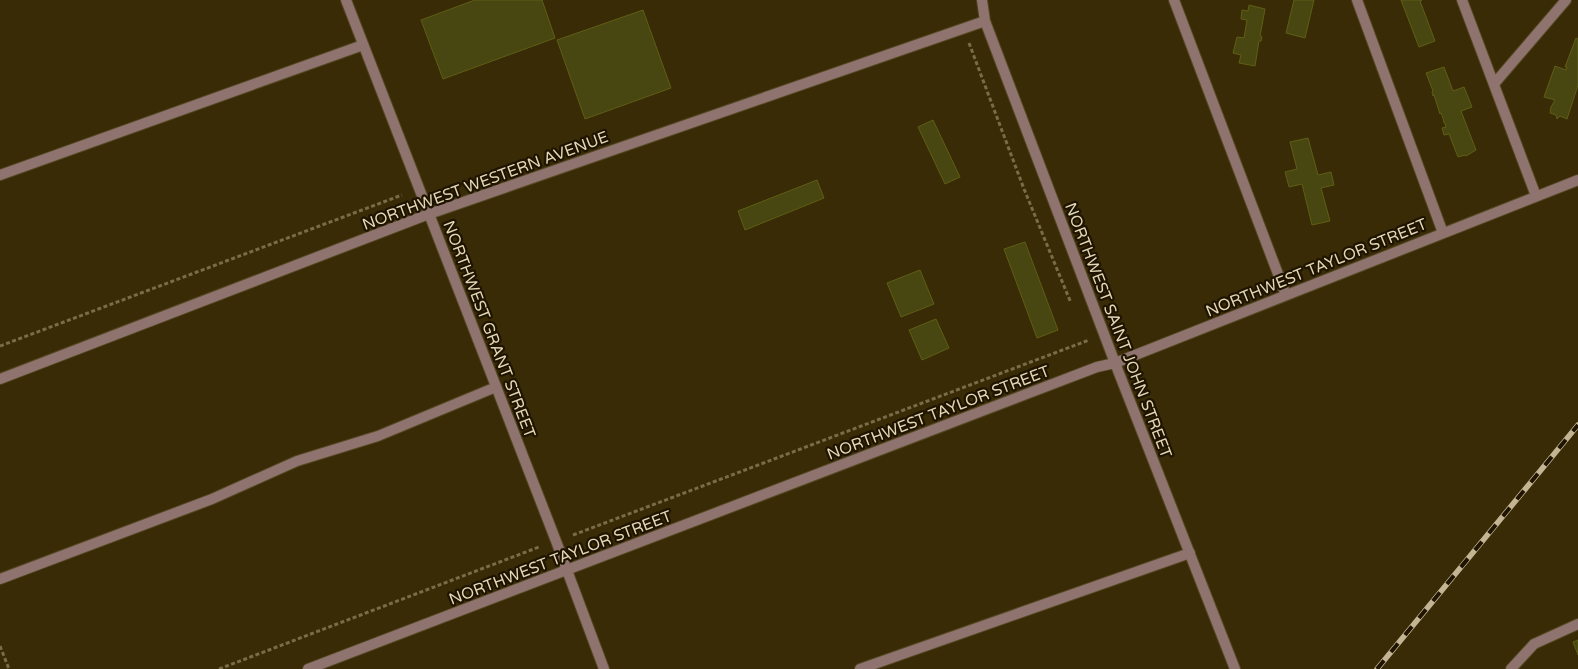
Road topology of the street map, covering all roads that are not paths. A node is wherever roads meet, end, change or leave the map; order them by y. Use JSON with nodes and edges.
{"nodes":[{"id":1,"x":346,"y":0,"type":"edge"},
{"id":2,"x":982,"y":0,"type":"edge"},
{"id":3,"x":1174,"y":0,"type":"edge"},
{"id":4,"x":1357,"y":0,"type":"edge"},
{"id":5,"x":1462,"y":0,"type":"edge"},
{"id":6,"x":1566,"y":0,"type":"edge"},
{"id":7,"x":985,"y":21,"type":"junction"},
{"id":8,"x":363,"y":45,"type":"junction"},
{"id":9,"x":1494,"y":84,"type":"junction"},
{"id":10,"x":0,"y":175,"type":"edge"},
{"id":11,"x":1578,"y":180,"type":"edge"},
{"id":12,"x":1536,"y":196,"type":"junction"},
{"id":13,"x":429,"y":214,"type":"junction"},
{"id":14,"x":1443,"y":233,"type":"junction"},
{"id":15,"x":1286,"y":295,"type":"junction"},
{"id":16,"x":1115,"y":363,"type":"junction"},
{"id":17,"x":0,"y":379,"type":"edge"},
{"id":18,"x":496,"y":386,"type":"junction"},
{"id":19,"x":1190,"y":554,"type":"junction"},
{"id":20,"x":568,"y":570,"type":"junction"},
{"id":21,"x":0,"y":578,"type":"edge"},
{"id":22,"x":1578,"y":624,"type":"edge"},
{"id":23,"x":308,"y":669,"type":"edge"},
{"id":24,"x":604,"y":669,"type":"edge"},
{"id":25,"x":860,"y":669,"type":"edge"},
{"id":26,"x":1235,"y":669,"type":"edge"},
{"id":27,"x":1511,"y":669,"type":"edge"}],
"edges":[{"from":1,"to":8,"type":"street","name":"NORTHWEST GRANT STREET"},
{"from":2,"to":7,"type":"street","name":"NORTHWEST SAINT JOHN STREET"},
{"from":3,"to":15,"type":"street"},
{"from":4,"to":14,"type":"street"},
{"from":5,"to":9,"type":"street"},
{"from":6,"to":9,"type":"street"},
{"from":7,"to":13,"type":"street","name":"NORTHWEST WESTERN AVENUE"},
{"from":7,"to":16,"type":"street","name":"NORTHWEST SAINT JOHN STREET"},
{"from":8,"to":10,"type":"street"},
{"from":8,"to":13,"type":"street","name":"NORTHWEST GRANT STREET"},
{"from":9,"to":12,"type":"street"},
{"from":11,"to":12,"type":"street","name":"NORTHWEST TAYLOR STREET"},
{"from":12,"to":14,"type":"street","name":"NORTHWEST TAYLOR STREET"},
{"from":13,"to":17,"type":"street","name":"NORTHWEST WESTERN AVENUE"},
{"from":13,"to":18,"type":"street","name":"NORTHWEST GRANT STREET"},
{"from":14,"to":15,"type":"street","name":"NORTHWEST TAYLOR STREET"},
{"from":15,"to":16,"type":"street","name":"NORTHWEST TAYLOR STREET"},
{"from":16,"to":19,"type":"street","name":"NORTHWEST SAINT JOHN STREET"},
{"from":16,"to":20,"type":"street","name":"NORTHWEST TAYLOR STREET"},
{"from":18,"to":20,"type":"street","name":"NORTHWEST GRANT STREET"},
{"from":18,"to":21,"type":"street"},
{"from":19,"to":25,"type":"street"},
{"from":19,"to":26,"type":"street","name":"NORTHWEST SAINT JOHN STREET"},
{"from":20,"to":23,"type":"street","name":"NORTHWEST TAYLOR STREET"},
{"from":20,"to":24,"type":"street","name":"NORTHWEST GRANT STREET"},
{"from":22,"to":27,"type":"street"}]}
